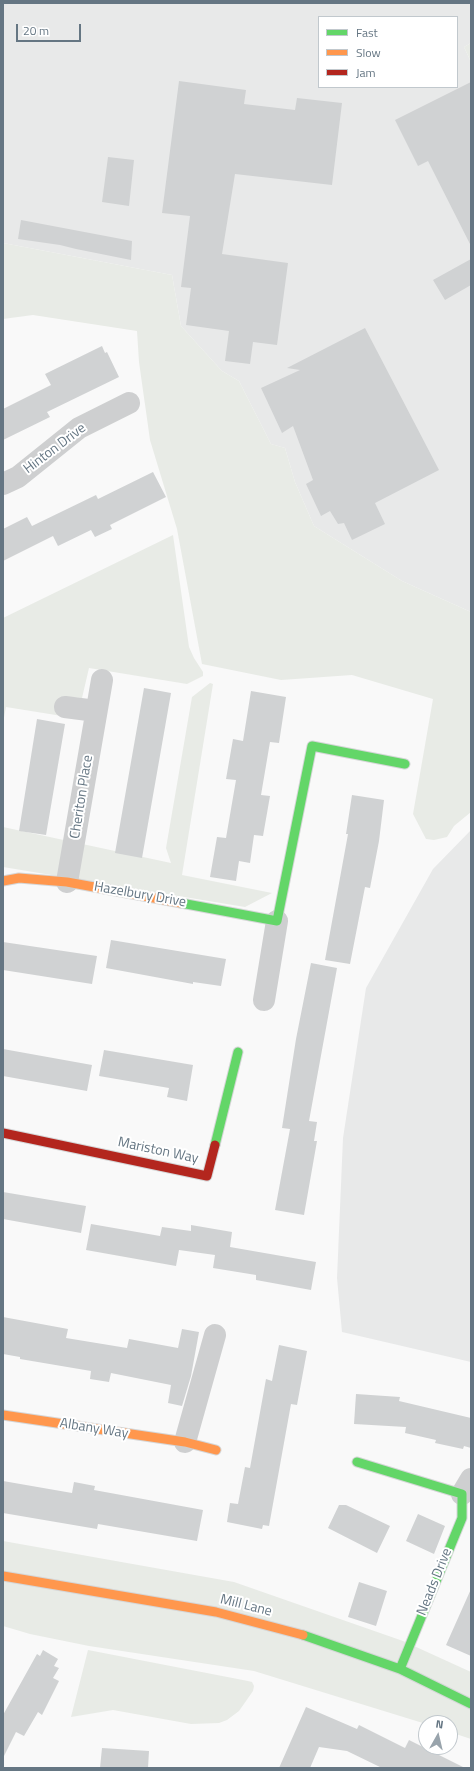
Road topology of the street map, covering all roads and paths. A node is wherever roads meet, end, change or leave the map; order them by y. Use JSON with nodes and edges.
{"nodes":[{"id":1,"x":129,"y":403,"type":"dead end"},
{"id":2,"x":3,"y":484,"type":"edge"},
{"id":3,"x":102,"y":680,"type":"dead end"},
{"id":4,"x":65,"y":707,"type":"dead end"},
{"id":5,"x":96,"y":711,"type":"junction"},
{"id":6,"x":405,"y":764,"type":"dead end"},
{"id":7,"x":3,"y":881,"type":"edge"},
{"id":8,"x":67,"y":882,"type":"junction"},
{"id":9,"x":277,"y":921,"type":"junction"},
{"id":10,"x":264,"y":1000,"type":"dead end"},
{"id":11,"x":238,"y":1052,"type":"dead end"},
{"id":12,"x":3,"y":1133,"type":"edge"},
{"id":13,"x":215,"y":1335,"type":"dead end"},
{"id":14,"x":3,"y":1415,"type":"edge"},
{"id":15,"x":185,"y":1442,"type":"junction"},
{"id":16,"x":216,"y":1450,"type":"dead end"},
{"id":17,"x":357,"y":1462,"type":"dead end"},
{"id":18,"x":467,"y":1486,"type":"edge"},
{"id":19,"x":3,"y":1576,"type":"edge"},
{"id":20,"x":400,"y":1669,"type":"junction"},
{"id":21,"x":471,"y":1704,"type":"edge"}],
"edges":[{"from":1,"to":2,"type":"street","name":"Hinton Drive"},
{"from":3,"to":5,"type":"street","name":"Cheriton Place"},
{"from":4,"to":5,"type":"street"},
{"from":5,"to":8,"type":"street","name":"Cheriton Place"},
{"from":6,"to":9,"type":"street"},
{"from":7,"to":8,"type":"street","name":"Hazelbury Drive"},
{"from":8,"to":9,"type":"street","name":"Hazelbury Drive"},
{"from":9,"to":10,"type":"street"},
{"from":11,"to":12,"type":"street","name":"Mariston Way"},
{"from":13,"to":15,"type":"street"},
{"from":14,"to":15,"type":"street","name":"Albany Way"},
{"from":15,"to":16,"type":"street","name":"Albany Way"},
{"from":17,"to":18,"type":"street","name":"Neads Drive"},
{"from":18,"to":20,"type":"street","name":"Neads Drive"},
{"from":19,"to":20,"type":"street","name":"Mill Lane"},
{"from":20,"to":21,"type":"street","name":"Mill Lane"}]}
